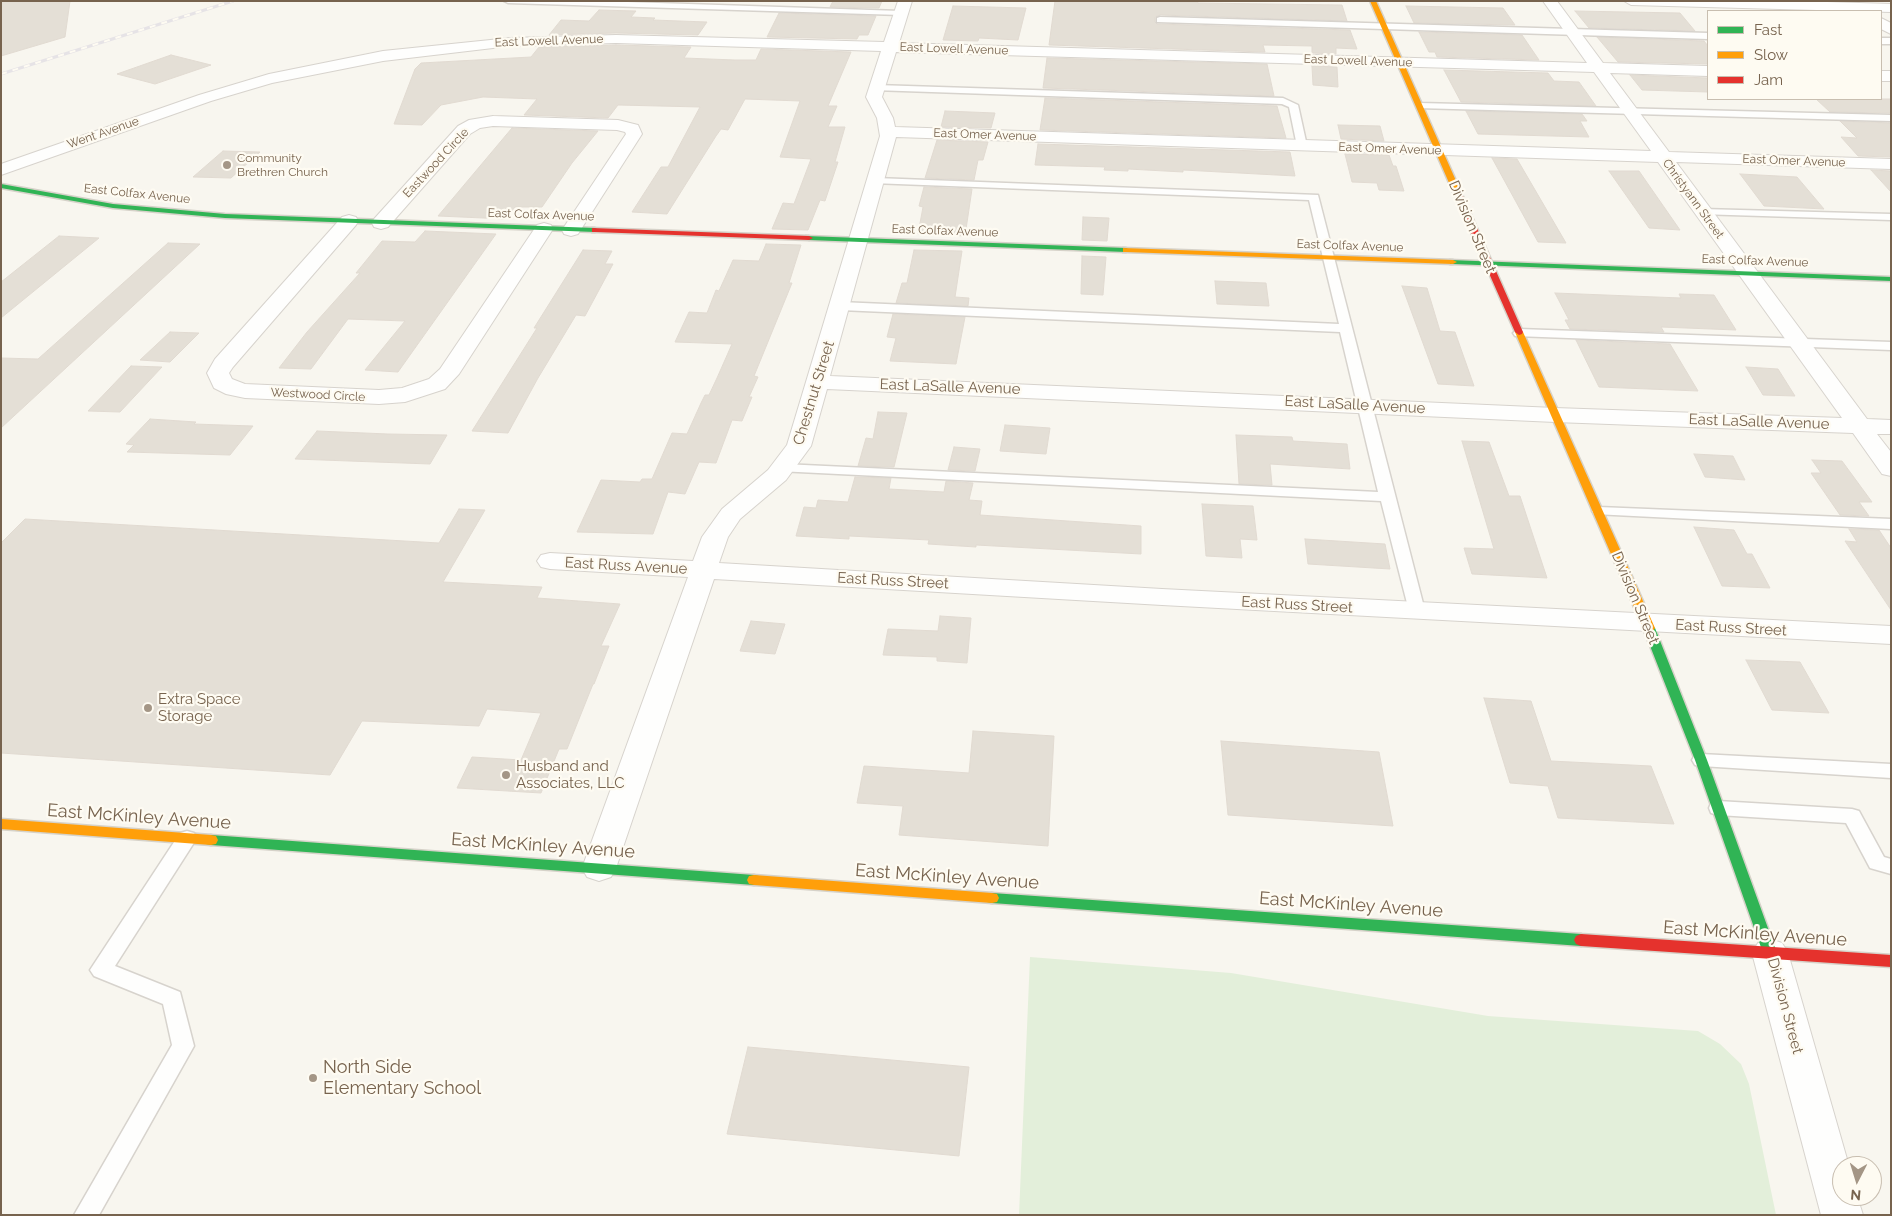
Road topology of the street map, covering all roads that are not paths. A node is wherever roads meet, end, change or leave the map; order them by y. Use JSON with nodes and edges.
{"nodes":[{"id":1,"x":508,"y":1,"type":"edge"},
{"id":2,"x":1373,"y":1,"type":"edge"},
{"id":3,"x":1550,"y":1,"type":"edge"},
{"id":4,"x":1631,"y":1,"type":"edge"},
{"id":5,"x":1862,"y":6,"type":"edge"},
{"id":6,"x":903,"y":7,"type":"edge"},
{"id":7,"x":1891,"y":8,"type":"edge"},
{"id":8,"x":1160,"y":20,"type":"dead end"},
{"id":9,"x":1385,"y":27,"type":"junction"},
{"id":10,"x":1573,"y":33,"type":"junction"},
{"id":11,"x":1707,"y":36,"type":"edge"},
{"id":12,"x":889,"y":47,"type":"junction"},
{"id":13,"x":1400,"y":63,"type":"junction"},
{"id":14,"x":1598,"y":68,"type":"junction"},
{"id":15,"x":1707,"y":71,"type":"edge"},
{"id":16,"x":876,"y":88,"type":"junction"},
{"id":17,"x":205,"y":98,"type":"joint"},
{"id":18,"x":1420,"y":106,"type":"junction"},
{"id":19,"x":1629,"y":111,"type":"junction"},
{"id":20,"x":1891,"y":118,"type":"edge"},
{"id":21,"x":888,"y":132,"type":"junction"},
{"id":22,"x":1302,"y":146,"type":"junction"},
{"id":23,"x":1439,"y":150,"type":"junction"},
{"id":24,"x":1662,"y":157,"type":"junction"},
{"id":25,"x":1891,"y":164,"type":"edge"},
{"id":26,"x":1,"y":170,"type":"edge"},
{"id":27,"x":876,"y":181,"type":"junction"},
{"id":28,"x":1,"y":186,"type":"edge"},
{"id":29,"x":1702,"y":212,"type":"junction"},
{"id":30,"x":1891,"y":217,"type":"edge"},
{"id":31,"x":349,"y":221,"type":"junction"},
{"id":32,"x":381,"y":223,"type":"junction"},
{"id":33,"x":544,"y":229,"type":"junction"},
{"id":34,"x":571,"y":230,"type":"junction"},
{"id":35,"x":858,"y":241,"type":"junction"},
{"id":36,"x":1328,"y":259,"type":"junction"},
{"id":37,"x":1489,"y":265,"type":"junction"},
{"id":38,"x":1747,"y":274,"type":"junction"},
{"id":39,"x":1891,"y":279,"type":"edge"},
{"id":40,"x":840,"y":306,"type":"junction"},
{"id":41,"x":1345,"y":328,"type":"junction"},
{"id":42,"x":1519,"y":334,"type":"junction"},
{"id":43,"x":1798,"y":344,"type":"junction"},
{"id":44,"x":1891,"y":346,"type":"edge"},
{"id":45,"x":818,"y":382,"type":"junction"},
{"id":46,"x":1365,"y":406,"type":"junction"},
{"id":47,"x":1555,"y":415,"type":"junction"},
{"id":48,"x":1859,"y":426,"type":"junction"},
{"id":49,"x":1891,"y":427,"type":"edge"},
{"id":50,"x":784,"y":468,"type":"junction"},
{"id":51,"x":1891,"y":469,"type":"edge"},
{"id":52,"x":1387,"y":497,"type":"junction"},
{"id":53,"x":1598,"y":511,"type":"junction"},
{"id":54,"x":1891,"y":524,"type":"edge"},
{"id":55,"x":550,"y":561,"type":"dead end"},
{"id":56,"x":703,"y":570,"type":"junction"},
{"id":57,"x":1417,"y":611,"type":"junction"},
{"id":58,"x":1647,"y":624,"type":"junction"},
{"id":59,"x":1891,"y":635,"type":"edge"},
{"id":60,"x":1701,"y":760,"type":"junction"},
{"id":61,"x":1891,"y":771,"type":"edge"},
{"id":62,"x":1718,"y":808,"type":"junction"},
{"id":63,"x":1,"y":824,"type":"edge"},
{"id":64,"x":187,"y":838,"type":"junction"},
{"id":65,"x":1891,"y":867,"type":"edge"},
{"id":66,"x":599,"y":868,"type":"junction"},
{"id":67,"x":1770,"y":953,"type":"junction"},
{"id":68,"x":1891,"y":961,"type":"edge"},
{"id":69,"x":86,"y":1215,"type":"edge"},
{"id":70,"x":1842,"y":1215,"type":"edge"}],
"edges":[{"from":1,"to":6,"type":"lane"},
{"from":2,"to":9,"type":"street","name":"Division Street"},
{"from":3,"to":10,"type":"street","name":"Christyann Street"},
{"from":4,"to":5,"type":"street"},
{"from":5,"to":7,"type":"street"},
{"from":6,"to":12,"type":"street"},
{"from":8,"to":9,"type":"lane"},
{"from":9,"to":10,"type":"lane"},
{"from":9,"to":13,"type":"street","name":"Division Street"},
{"from":10,"to":11,"type":"lane"},
{"from":10,"to":14,"type":"street","name":"Christyann Street"},
{"from":12,"to":13,"type":"street","name":"East Lowell Avenue"},
{"from":12,"to":16,"type":"street"},
{"from":12,"to":17,"type":"street","name":"East Lowell Avenue"},
{"from":13,"to":14,"type":"street","name":"East Lowell Avenue"},
{"from":13,"to":18,"type":"street","name":"Division Street"},
{"from":14,"to":15,"type":"street","name":"East Lowell Avenue"},
{"from":14,"to":19,"type":"street","name":"Christyann Street"},
{"from":16,"to":21,"type":"street"},
{"from":16,"to":22,"type":"lane"},
{"from":17,"to":26,"type":"street","name":"Went Avenue"},
{"from":18,"to":19,"type":"lane"},
{"from":18,"to":23,"type":"street","name":"Division Street"},
{"from":19,"to":20,"type":"lane"},
{"from":19,"to":24,"type":"street","name":"Christyann Street"},
{"from":21,"to":22,"type":"street","name":"East Omer Avenue"},
{"from":21,"to":27,"type":"street","name":"Chestnut Street"},
{"from":22,"to":23,"type":"street","name":"East Omer Avenue"},
{"from":23,"to":24,"type":"street","name":"East Omer Avenue"},
{"from":23,"to":37,"type":"street","name":"Division Street"},
{"from":24,"to":25,"type":"street","name":"East Omer Avenue"},
{"from":24,"to":29,"type":"street","name":"Christyann Street"},
{"from":27,"to":35,"type":"street","name":"Chestnut Street"},
{"from":27,"to":36,"type":"lane"},
{"from":28,"to":31,"type":"street","name":"East Colfax Avenue"},
{"from":29,"to":30,"type":"lane"},
{"from":29,"to":38,"type":"street","name":"Christyann Street"},
{"from":31,"to":32,"type":"street","name":"East Colfax Avenue"},
{"from":31,"to":33,"type":"street","name":"Westwood Circle"},
{"from":32,"to":33,"type":"street","name":"East Colfax Avenue"},
{"from":32,"to":34,"type":"street","name":"Eastwood Circle"},
{"from":33,"to":34,"type":"street","name":"East Colfax Avenue"},
{"from":34,"to":35,"type":"street","name":"East Colfax Avenue"},
{"from":35,"to":36,"type":"street","name":"East Colfax Avenue"},
{"from":35,"to":40,"type":"street","name":"Chestnut Street"},
{"from":36,"to":37,"type":"street","name":"East Colfax Avenue"},
{"from":36,"to":41,"type":"lane"},
{"from":37,"to":38,"type":"street","name":"East Colfax Avenue"},
{"from":37,"to":42,"type":"street","name":"Division Street"},
{"from":38,"to":39,"type":"street","name":"East Colfax Avenue"},
{"from":38,"to":43,"type":"street","name":"Christyann Street"},
{"from":40,"to":41,"type":"lane"},
{"from":40,"to":45,"type":"street","name":"Chestnut Street"},
{"from":41,"to":46,"type":"lane"},
{"from":42,"to":43,"type":"lane"},
{"from":42,"to":47,"type":"street","name":"Division Street"},
{"from":43,"to":44,"type":"lane"},
{"from":43,"to":48,"type":"street","name":"Christyann Street"},
{"from":45,"to":46,"type":"street","name":"East LaSalle Avenue"},
{"from":45,"to":50,"type":"street","name":"Chestnut Street"},
{"from":46,"to":47,"type":"street","name":"East LaSalle Avenue"},
{"from":46,"to":52,"type":"lane"},
{"from":47,"to":48,"type":"street","name":"East LaSalle Avenue"},
{"from":47,"to":53,"type":"street","name":"Division Street"},
{"from":48,"to":49,"type":"street","name":"East LaSalle Avenue"},
{"from":48,"to":51,"type":"street","name":"Christyann Street"},
{"from":50,"to":52,"type":"lane"},
{"from":50,"to":56,"type":"street","name":"Chestnut Street"},
{"from":52,"to":57,"type":"lane"},
{"from":53,"to":54,"type":"lane"},
{"from":53,"to":58,"type":"street","name":"Division Street"},
{"from":55,"to":56,"type":"street","name":"East Russ Avenue"},
{"from":56,"to":57,"type":"street","name":"East Russ Street"},
{"from":56,"to":66,"type":"street","name":"Chestnut Street"},
{"from":57,"to":58,"type":"street","name":"East Russ Street"},
{"from":58,"to":59,"type":"street","name":"East Russ Street"},
{"from":58,"to":60,"type":"street","name":"Division Street"},
{"from":60,"to":61,"type":"lane"},
{"from":60,"to":62,"type":"street","name":"Division Street"},
{"from":62,"to":65,"type":"lane"},
{"from":62,"to":67,"type":"street","name":"Division Street"},
{"from":63,"to":64,"type":"street","name":"East McKinley Avenue"},
{"from":64,"to":66,"type":"street","name":"East McKinley Avenue"},
{"from":64,"to":69,"type":"lane"},
{"from":66,"to":67,"type":"street","name":"East McKinley Avenue"},
{"from":67,"to":68,"type":"street","name":"East McKinley Avenue"},
{"from":67,"to":70,"type":"street","name":"Division Street"}]}
